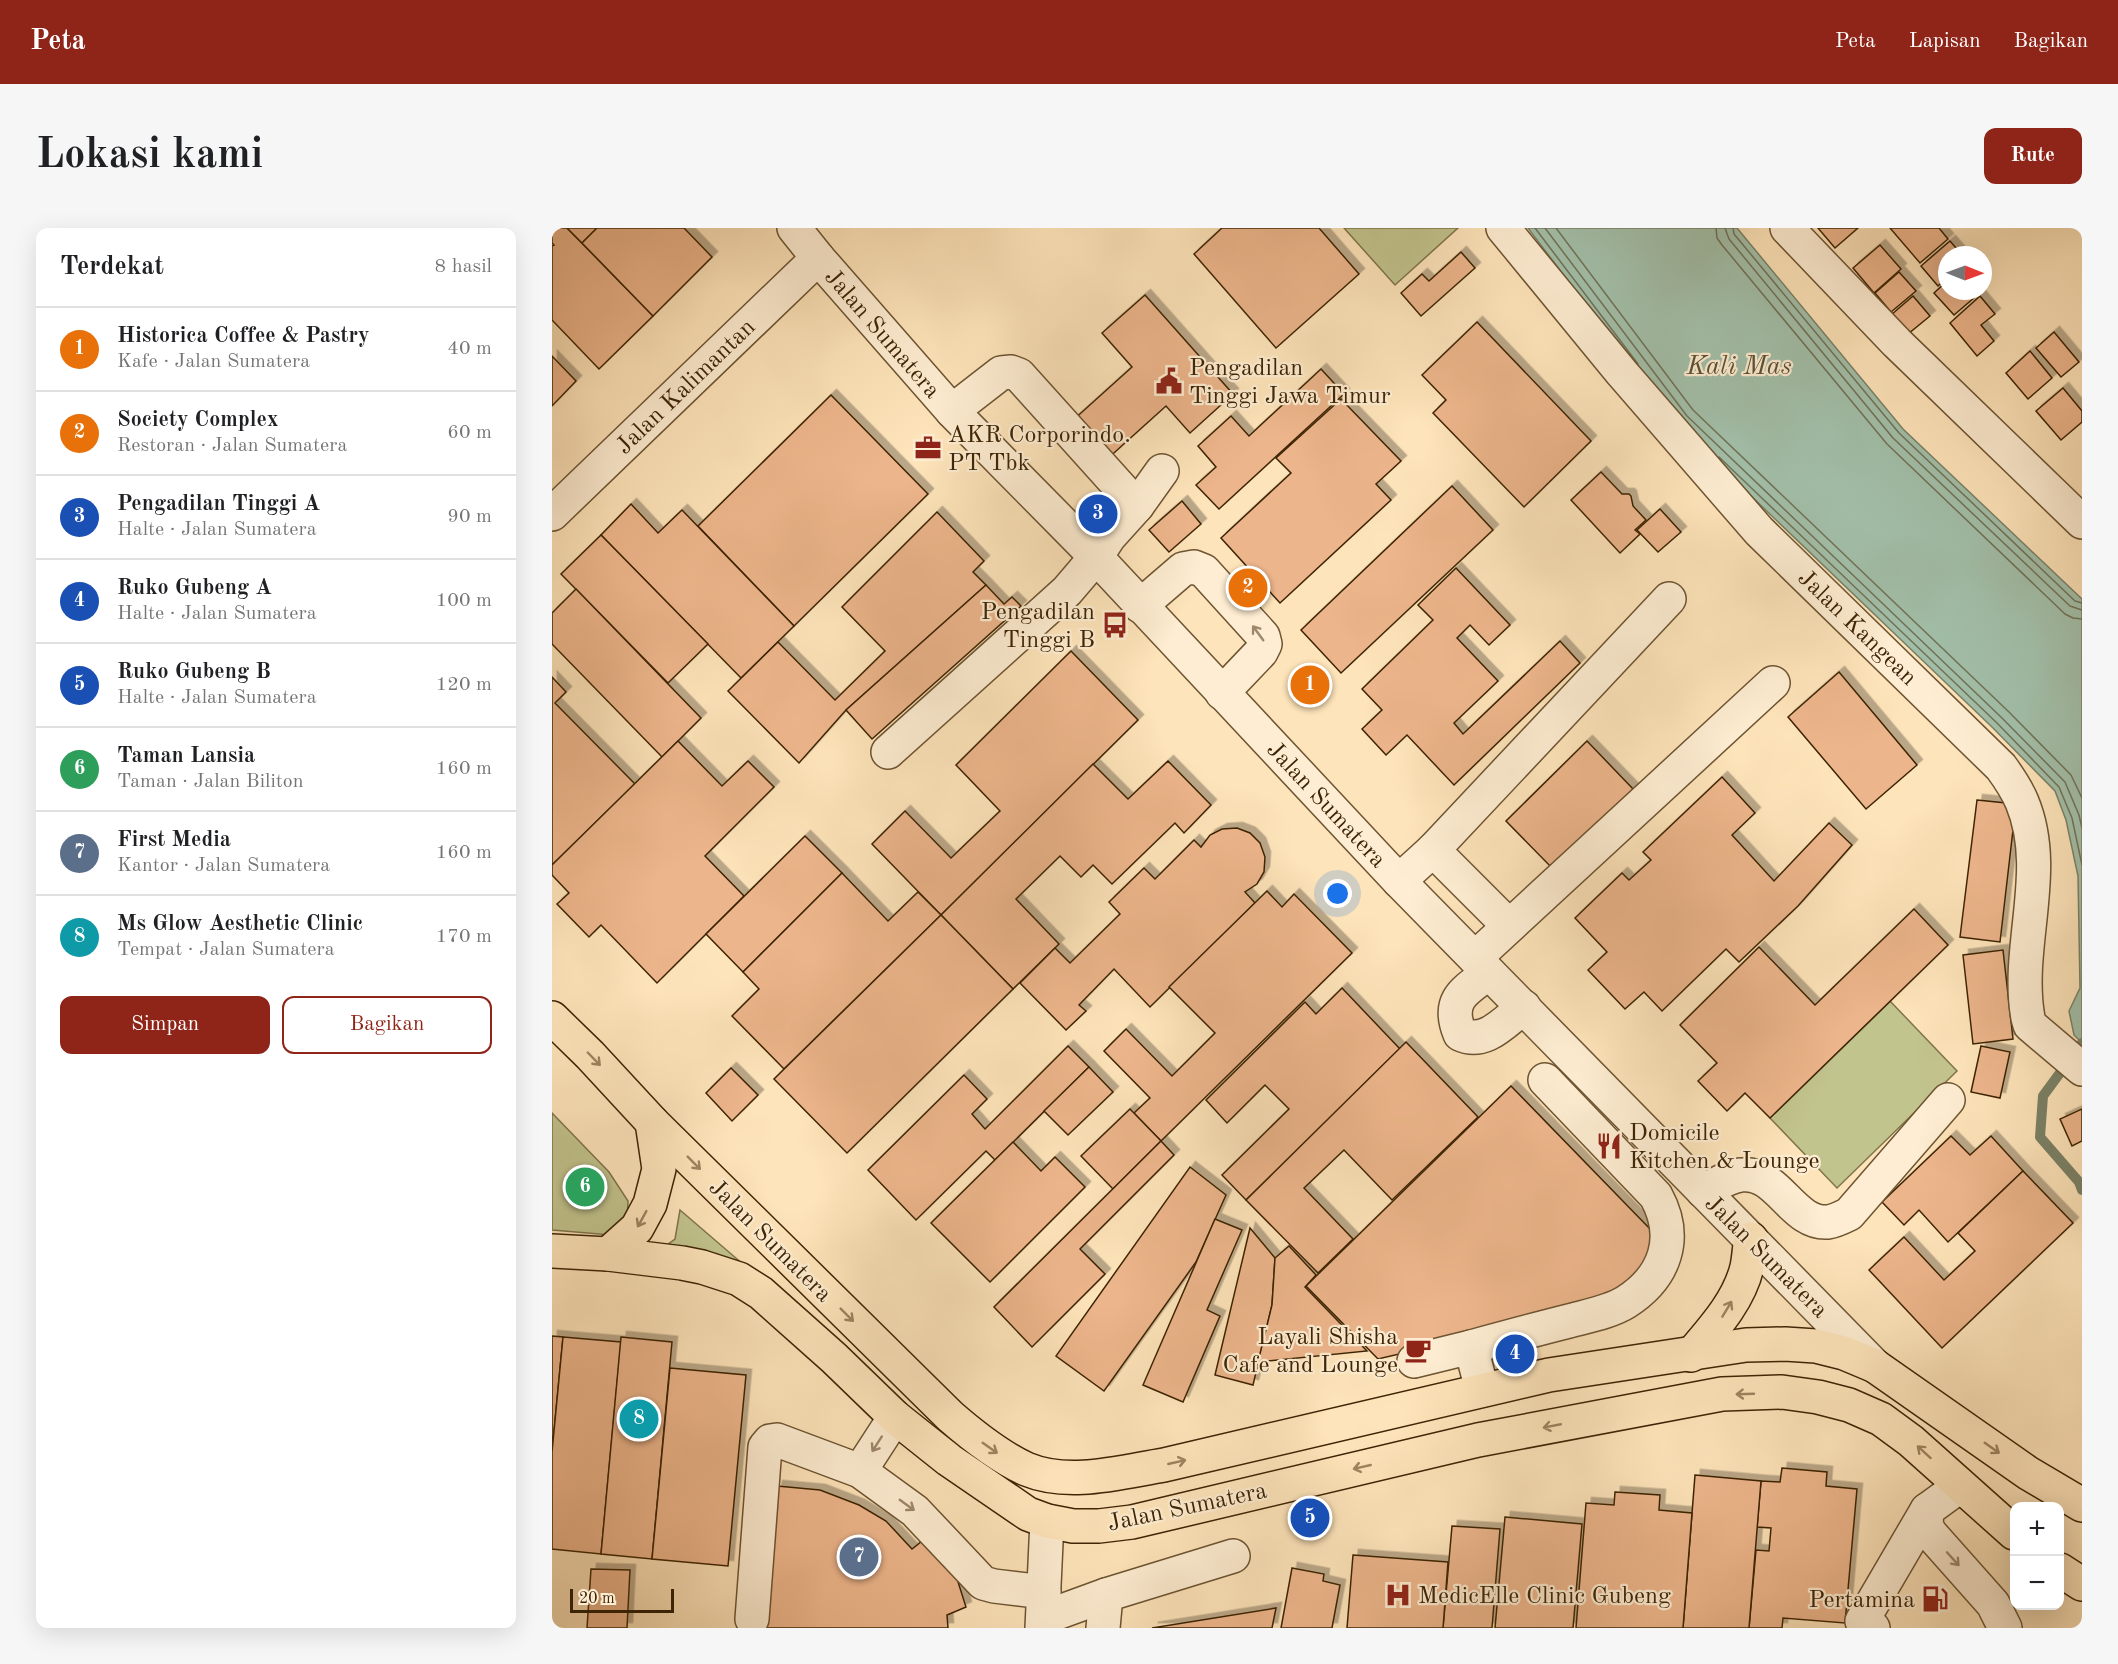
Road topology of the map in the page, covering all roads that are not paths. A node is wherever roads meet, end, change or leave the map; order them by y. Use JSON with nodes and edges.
{"nodes":[{"id":1,"x":794,"y":228,"type":"edge"},
{"id":2,"x":1503,"y":228,"type":"edge"},
{"id":3,"x":1787,"y":228,"type":"edge"},
{"id":4,"x":818,"y":258,"type":"junction"},
{"id":5,"x":952,"y":411,"type":"junction"},
{"id":6,"x":1162,"y":471,"type":"dead end"},
{"id":7,"x":1137,"y":506,"type":"junction"},
{"id":8,"x":552,"y":514,"type":"edge"},
{"id":9,"x":2082,"y":522,"type":"edge"},
{"id":10,"x":1096,"y":557,"type":"junction"},
{"id":11,"x":1669,"y":599,"type":"dead end"},
{"id":12,"x":1140,"y":606,"type":"junction"},
{"id":13,"x":1773,"y":683,"type":"dead end"},
{"id":14,"x":1222,"y":693,"type":"junction"},
{"id":15,"x":888,"y":752,"type":"dead end"},
{"id":16,"x":1433,"y":850,"type":"junction"},
{"id":17,"x":1399,"y":881,"type":"junction"},
{"id":18,"x":1509,"y":926,"type":"junction"},
{"id":19,"x":1482,"y":965,"type":"junction"},
{"id":20,"x":1524,"y":1007,"type":"junction"},
{"id":21,"x":552,"y":1018,"type":"edge"},
{"id":22,"x":1558,"y":1043,"type":"junction"},
{"id":23,"x":2081,"y":1068,"type":"edge"},
{"id":24,"x":1948,"y":1100,"type":"dead end"},
{"id":25,"x":652,"y":1122,"type":"junction"},
{"id":26,"x":1692,"y":1180,"type":"junction"},
{"id":27,"x":1656,"y":1196,"type":"junction"},
{"id":28,"x":1751,"y":1239,"type":"junction"},
{"id":29,"x":552,"y":1251,"type":"edge"},
{"id":30,"x":608,"y":1254,"type":"junction"},
{"id":31,"x":1472,"y":1347,"type":"junction"},
{"id":32,"x":1691,"y":1355,"type":"junction"},
{"id":33,"x":1414,"y":1361,"type":"dead end"},
{"id":34,"x":1875,"y":1366,"type":"junction"},
{"id":35,"x":1482,"y":1390,"type":"junction"},
{"id":36,"x":895,"y":1417,"type":"junction"},
{"id":37,"x":860,"y":1471,"type":"junction"},
{"id":38,"x":1960,"y":1486,"type":"junction"},
{"id":39,"x":2082,"y":1505,"type":"edge"},
{"id":40,"x":1926,"y":1510,"type":"junction"},
{"id":41,"x":1047,"y":1521,"type":"junction"},
{"id":42,"x":2010,"y":1530,"type":"edge"},
{"id":43,"x":1233,"y":1556,"type":"dead end"},
{"id":44,"x":2064,"y":1573,"type":"edge"},
{"id":45,"x":2082,"y":1584,"type":"edge"},
{"id":46,"x":1106,"y":1595,"type":"junction"},
{"id":47,"x":1043,"y":1612,"type":"edge"},
{"id":48,"x":752,"y":1619,"type":"dead end"},
{"id":49,"x":1103,"y":1628,"type":"edge"},
{"id":50,"x":1873,"y":1628,"type":"edge"},
{"id":51,"x":2005,"y":1628,"type":"edge"}],
"edges":[{"from":1,"to":4,"type":"street","name":"Jalan Sumatera"},
{"from":2,"to":23,"type":"street","name":"Jalan Kangean"},
{"from":3,"to":9,"type":"street"},
{"from":4,"to":5,"type":"street","name":"Jalan Sumatera"},
{"from":4,"to":8,"type":"street","name":"Jalan Kalimantan"},
{"from":5,"to":7,"type":"street"},
{"from":5,"to":10,"type":"street","name":"Jalan Sumatera"},
{"from":6,"to":7,"type":"street"},
{"from":7,"to":10,"type":"street"},
{"from":10,"to":12,"type":"street","name":"Jalan Sumatera"},
{"from":10,"to":15,"type":"street"},
{"from":11,"to":16,"type":"street"},
{"from":12,"to":14,"type":"street","name":"Jalan Sumatera"},
{"from":14,"to":12,"type":"street","one_way":true},
{"from":13,"to":18,"type":"street"},
{"from":14,"to":17,"type":"street","name":"Jalan Sumatera"},
{"from":16,"to":17,"type":"street"},
{"from":16,"to":18,"type":"street"},
{"from":17,"to":19,"type":"street","name":"Jalan Sumatera"},
{"from":18,"to":19,"type":"street"},
{"from":19,"to":20,"type":"street","name":"Jalan Sumatera"},
{"from":19,"to":20,"type":"street"},
{"from":20,"to":22,"type":"street","name":"Jalan Sumatera"},
{"from":21,"to":25,"type":"highway","name":"Jalan Sumatera","one_way":true},
{"from":22,"to":26,"type":"street","name":"Jalan Sumatera"},
{"from":22,"to":27,"type":"street"},
{"from":24,"to":26,"type":"street"},
{"from":25,"to":30,"type":"highway","one_way":true},
{"from":25,"to":35,"type":"highway","name":"Jalan Sumatera","one_way":true},
{"from":26,"to":27,"type":"street"},
{"from":26,"to":28,"type":"street","name":"Jalan Sumatera"},
{"from":27,"to":31,"type":"street"},
{"from":32,"to":28,"type":"highway","one_way":true},
{"from":28,"to":34,"type":"street","name":"Jalan Sumatera"},
{"from":29,"to":30,"type":"highway","name":"Jalan Sumatera"},
{"from":30,"to":36,"type":"highway","name":"Jalan Sumatera"},
{"from":31,"to":33,"type":"street"},
{"from":31,"to":35,"type":"street"},
{"from":32,"to":34,"type":"highway","name":"Jalan Sumatera"},
{"from":32,"to":35,"type":"highway","name":"Jalan Sumatera"},
{"from":34,"to":39,"type":"highway","name":"Jalan Sumatera","one_way":true},
{"from":36,"to":37,"type":"street","one_way":true},
{"from":36,"to":41,"type":"highway","name":"Jalan Sumatera"},
{"from":37,"to":47,"type":"street","one_way":true},
{"from":37,"to":48,"type":"street"},
{"from":38,"to":40,"type":"street"},
{"from":38,"to":41,"type":"highway","name":"Jalan Sumatera","one_way":true},
{"from":38,"to":42,"type":"highway","name":"Jalan Sumatera"},
{"from":40,"to":50,"type":"street"},
{"from":40,"to":51,"type":"street","one_way":true},
{"from":41,"to":47,"type":"street"},
{"from":43,"to":46,"type":"street"},
{"from":44,"to":45,"type":"highway"},
{"from":46,"to":47,"type":"street"},
{"from":46,"to":49,"type":"street"}]}
